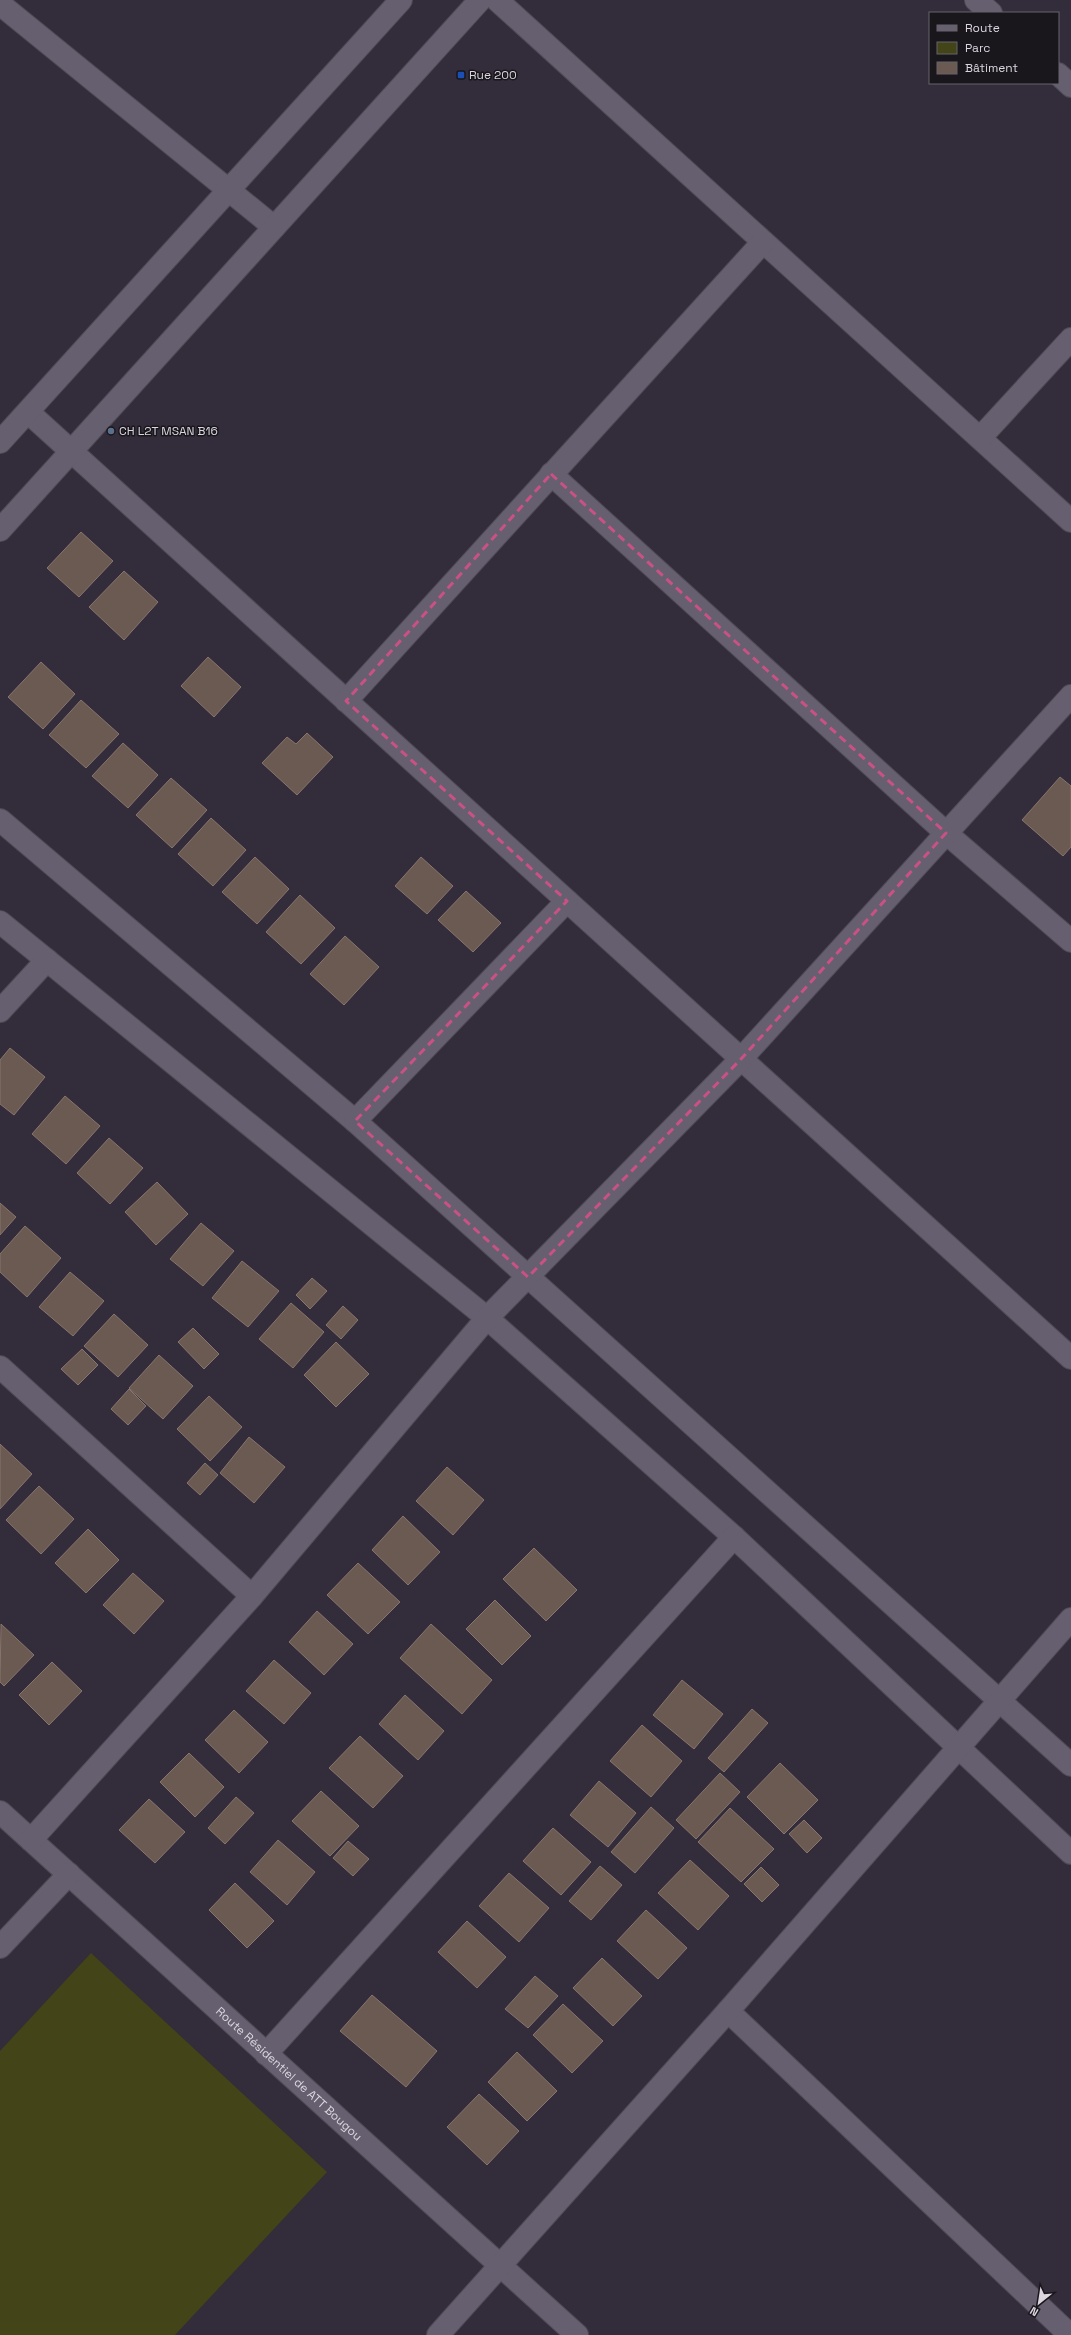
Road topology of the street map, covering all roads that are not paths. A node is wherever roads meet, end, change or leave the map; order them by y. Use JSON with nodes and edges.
{"nodes":[{"id":1,"x":401,"y":0,"type":"edge"},
{"id":2,"x":480,"y":0,"type":"edge"},
{"id":3,"x":497,"y":0,"type":"edge"},
{"id":4,"x":976,"y":0,"type":"edge"},
{"id":5,"x":0,"y":4,"type":"edge"},
{"id":6,"x":990,"y":12,"type":"edge"},
{"id":7,"x":1059,"y":75,"type":"edge"},
{"id":8,"x":1071,"y":86,"type":"edge"},
{"id":9,"x":228,"y":189,"type":"junction"},
{"id":10,"x":274,"y":227,"type":"junction"},
{"id":11,"x":764,"y":242,"type":"junction"},
{"id":12,"x":1071,"y":339,"type":"edge"},
{"id":13,"x":28,"y":412,"type":"junction"},
{"id":14,"x":980,"y":438,"type":"junction"},
{"id":15,"x":0,"y":442,"type":"edge"},
{"id":16,"x":71,"y":452,"type":"junction"},
{"id":17,"x":551,"y":474,"type":"junction"},
{"id":18,"x":1071,"y":521,"type":"edge"},
{"id":19,"x":0,"y":530,"type":"edge"},
{"id":20,"x":1071,"y":696,"type":"edge"},
{"id":21,"x":346,"y":700,"type":"junction"},
{"id":22,"x":0,"y":820,"type":"edge"},
{"id":23,"x":946,"y":833,"type":"junction"},
{"id":24,"x":567,"y":901,"type":"junction"},
{"id":25,"x":0,"y":922,"type":"edge"},
{"id":26,"x":1071,"y":941,"type":"edge"},
{"id":27,"x":47,"y":960,"type":"junction"},
{"id":28,"x":0,"y":1011,"type":"edge"},
{"id":29,"x":741,"y":1059,"type":"junction"},
{"id":30,"x":355,"y":1121,"type":"junction"},
{"id":31,"x":528,"y":1277,"type":"junction"},
{"id":32,"x":487,"y":1318,"type":"junction"},
{"id":33,"x":1071,"y":1358,"type":"edge"},
{"id":34,"x":0,"y":1367,"type":"edge"},
{"id":35,"x":734,"y":1537,"type":"junction"},
{"id":36,"x":252,"y":1596,"type":"junction"},
{"id":37,"x":1071,"y":1619,"type":"edge"},
{"id":38,"x":1000,"y":1700,"type":"junction"},
{"id":39,"x":957,"y":1747,"type":"junction"},
{"id":40,"x":1071,"y":1765,"type":"edge"},
{"id":41,"x":0,"y":1812,"type":"edge"},
{"id":42,"x":31,"y":1840,"type":"junction"},
{"id":43,"x":1071,"y":1853,"type":"edge"},
{"id":44,"x":69,"y":1874,"type":"junction"},
{"id":45,"x":0,"y":1947,"type":"edge"},
{"id":46,"x":728,"y":2011,"type":"junction"},
{"id":47,"x":266,"y":2054,"type":"junction"},
{"id":48,"x":502,"y":2266,"type":"junction"},
{"id":49,"x":438,"y":2335,"type":"edge"},
{"id":50,"x":577,"y":2335,"type":"edge"},
{"id":51,"x":1070,"y":2335,"type":"edge"}],
"edges":[{"from":1,"to":9,"type":"street"},
{"from":2,"to":10,"type":"street"},
{"from":3,"to":11,"type":"street"},
{"from":4,"to":6,"type":"street"},
{"from":5,"to":9,"type":"street"},
{"from":7,"to":8,"type":"street"},
{"from":9,"to":10,"type":"street"},
{"from":9,"to":13,"type":"street"},
{"from":10,"to":16,"type":"street"},
{"from":11,"to":14,"type":"street"},
{"from":11,"to":17,"type":"street"},
{"from":12,"to":14,"type":"street"},
{"from":13,"to":15,"type":"street"},
{"from":13,"to":16,"type":"street"},
{"from":14,"to":18,"type":"street"},
{"from":16,"to":19,"type":"street"},
{"from":16,"to":21,"type":"street"},
{"from":17,"to":21,"type":"street"},
{"from":17,"to":23,"type":"street"},
{"from":20,"to":23,"type":"street"},
{"from":21,"to":24,"type":"street"},
{"from":22,"to":30,"type":"street"},
{"from":23,"to":26,"type":"street"},
{"from":23,"to":29,"type":"street"},
{"from":24,"to":29,"type":"street"},
{"from":24,"to":30,"type":"street"},
{"from":25,"to":27,"type":"street"},
{"from":27,"to":28,"type":"street"},
{"from":27,"to":32,"type":"street"},
{"from":29,"to":31,"type":"street"},
{"from":29,"to":33,"type":"street"},
{"from":30,"to":31,"type":"street"},
{"from":31,"to":32,"type":"street"},
{"from":31,"to":38,"type":"street"},
{"from":32,"to":35,"type":"street"},
{"from":32,"to":36,"type":"street"},
{"from":34,"to":36,"type":"street"},
{"from":35,"to":39,"type":"street"},
{"from":35,"to":47,"type":"street"},
{"from":36,"to":42,"type":"street"},
{"from":37,"to":38,"type":"street"},
{"from":38,"to":39,"type":"street"},
{"from":38,"to":40,"type":"street"},
{"from":39,"to":43,"type":"street"},
{"from":39,"to":46,"type":"street"},
{"from":41,"to":42,"type":"street","name":"Route Résidentiel de ATT Bougou"},
{"from":42,"to":44,"type":"street","name":"Route Résidentiel de ATT Bougou"},
{"from":44,"to":45,"type":"street"},
{"from":44,"to":47,"type":"street","name":"Route Résidentiel de ATT Bougou"},
{"from":46,"to":48,"type":"street"},
{"from":46,"to":51,"type":"street"},
{"from":47,"to":48,"type":"street","name":"Route Résidentiel de ATT Bougou"},
{"from":48,"to":49,"type":"street"},
{"from":48,"to":50,"type":"street","name":"Route Résidentiel de ATT Bougou"}]}
